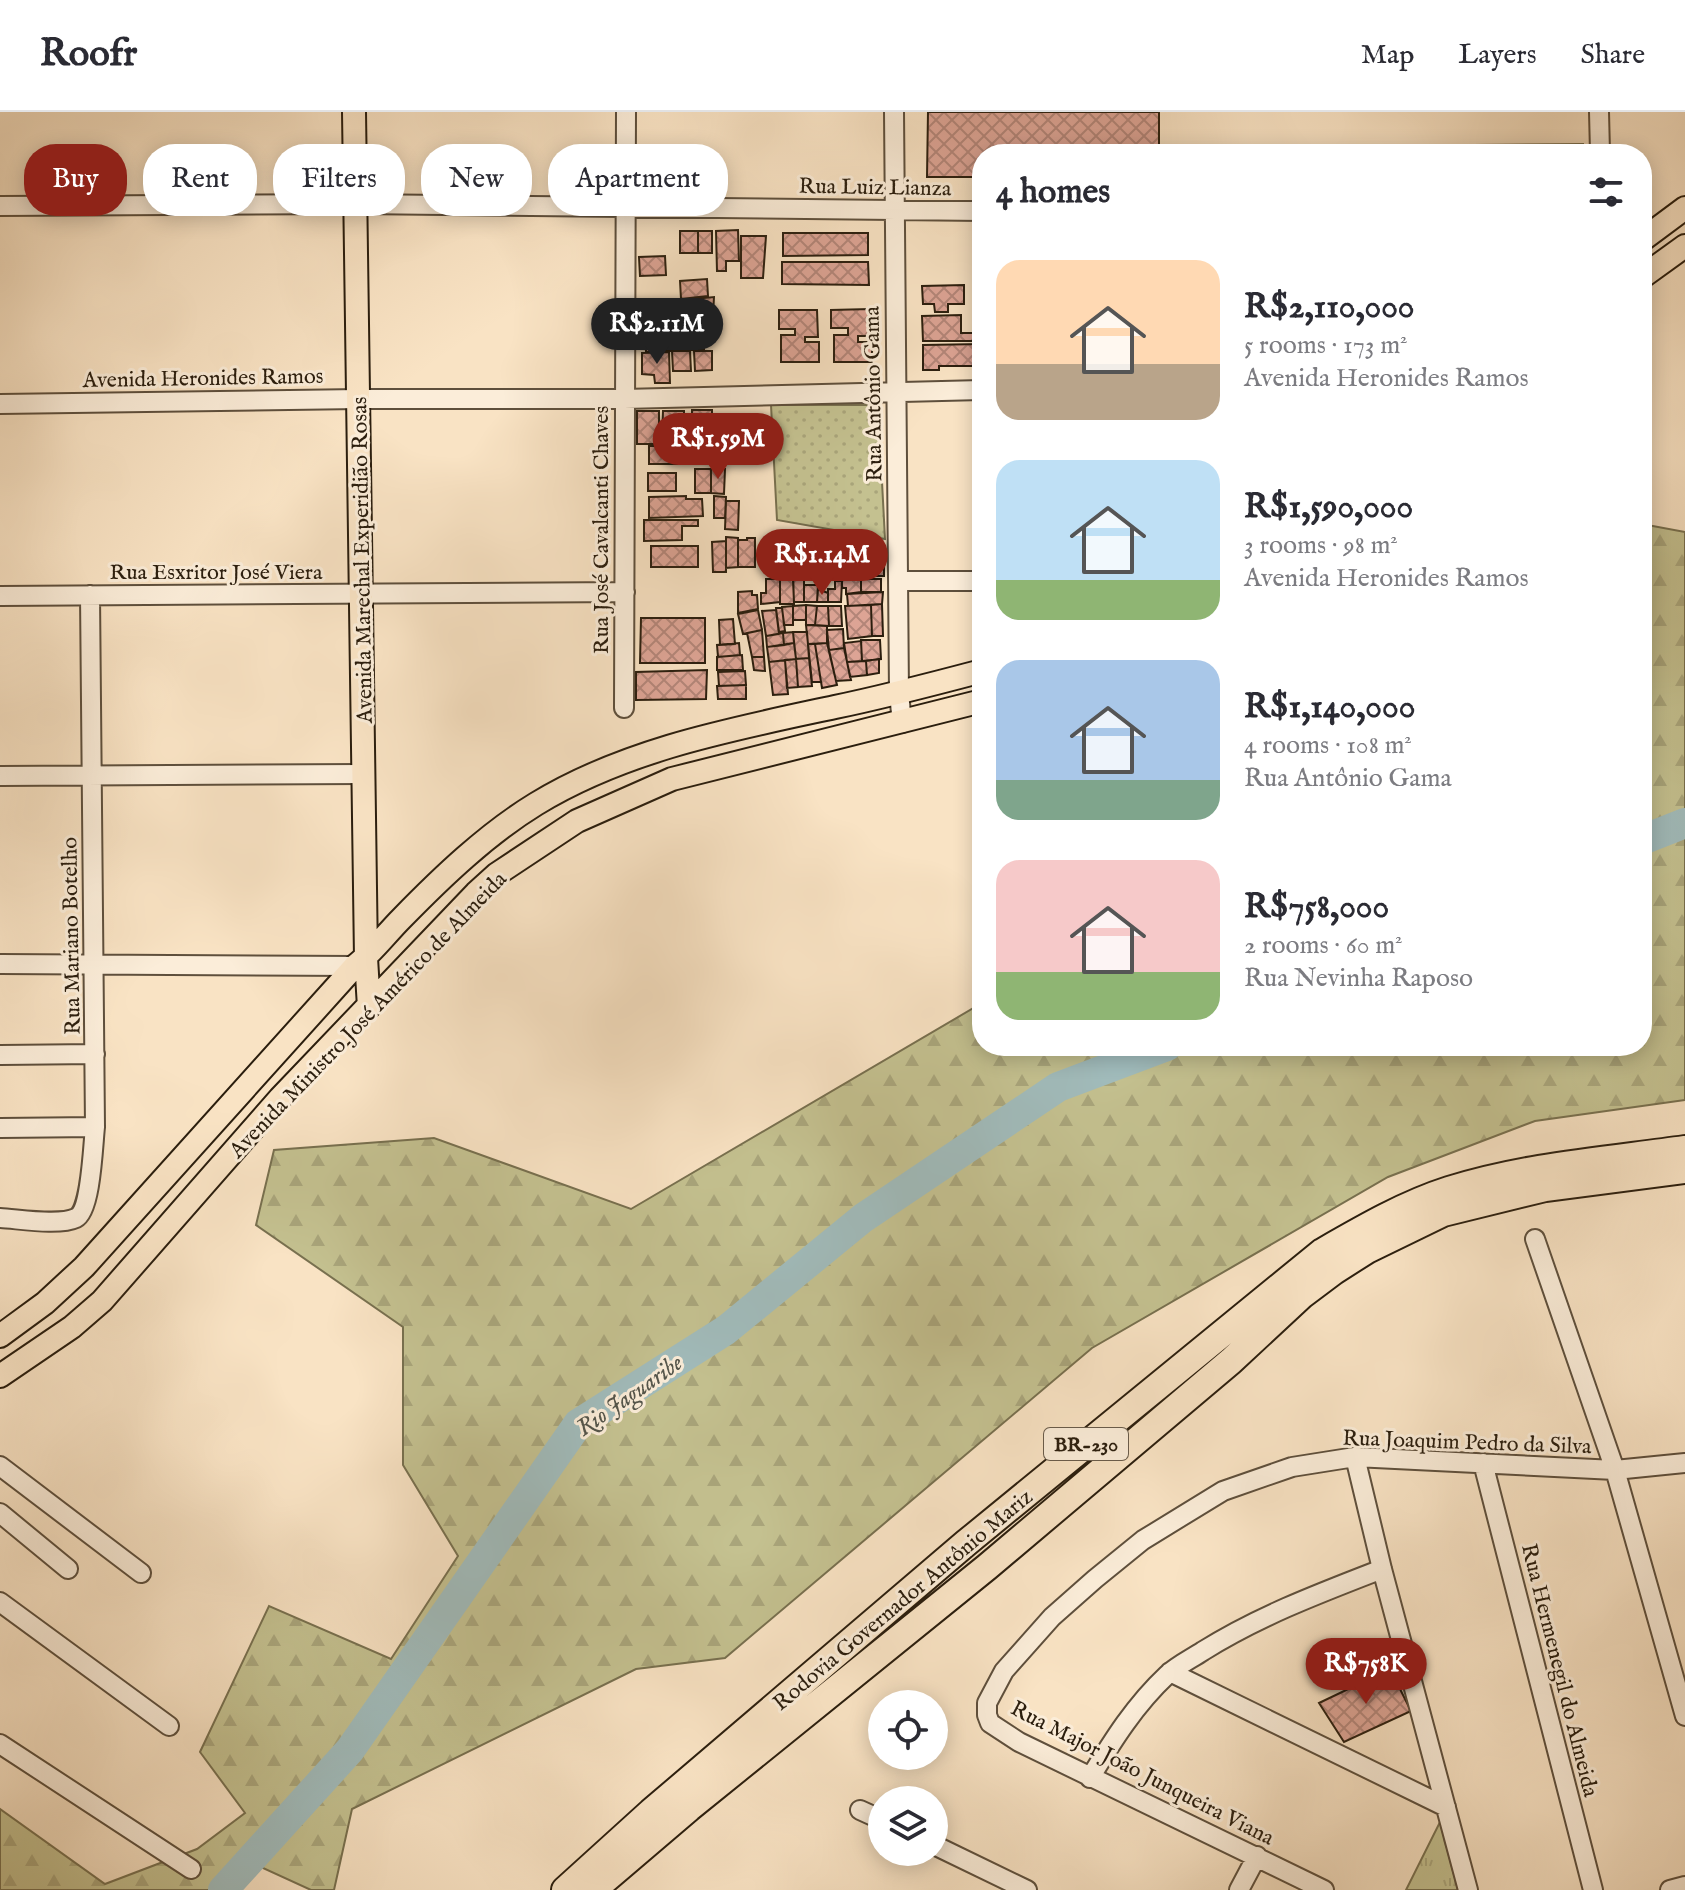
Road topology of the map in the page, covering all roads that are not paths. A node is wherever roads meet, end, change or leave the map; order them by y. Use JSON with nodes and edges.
{"nodes":[{"id":1,"x":354,"y":112,"type":"edge"},
{"id":2,"x":626,"y":112,"type":"edge"},
{"id":3,"x":894,"y":112,"type":"edge"},
{"id":4,"x":1599,"y":112,"type":"edge"},
{"id":5,"x":355,"y":144,"type":"edge"},
{"id":6,"x":626,"y":144,"type":"edge"},
{"id":7,"x":1600,"y":144,"type":"edge"},
{"id":8,"x":273,"y":204,"type":"edge"},
{"id":9,"x":405,"y":205,"type":"edge"},
{"id":10,"x":0,"y":206,"type":"edge"},
{"id":11,"x":548,"y":206,"type":"edge"},
{"id":12,"x":728,"y":208,"type":"edge"},
{"id":13,"x":1685,"y":208,"type":"edge"},
{"id":14,"x":894,"y":210,"type":"junction"},
{"id":15,"x":972,"y":211,"type":"edge"},
{"id":16,"x":357,"y":216,"type":"edge"},
{"id":17,"x":626,"y":216,"type":"edge"},
{"id":18,"x":1652,"y":233,"type":"edge"},
{"id":19,"x":1685,"y":246,"type":"edge"},
{"id":20,"x":1652,"y":270,"type":"edge"},
{"id":21,"x":972,"y":390,"type":"edge"},
{"id":22,"x":895,"y":392,"type":"junction"},
{"id":23,"x":359,"y":399,"type":"junction"},
{"id":24,"x":624,"y":399,"type":"junction"},
{"id":25,"x":0,"y":404,"type":"edge"},
{"id":26,"x":899,"y":581,"type":"junction"},
{"id":27,"x":972,"y":581,"type":"edge"},
{"id":28,"x":625,"y":592,"type":"junction"},
{"id":29,"x":90,"y":595,"type":"junction"},
{"id":30,"x":361,"y":595,"type":"junction"},
{"id":31,"x":0,"y":596,"type":"edge"},
{"id":32,"x":972,"y":674,"type":"edge"},
{"id":33,"x":899,"y":693,"type":"junction"},
{"id":34,"x":972,"y":704,"type":"edge"},
{"id":35,"x":624,"y":708,"type":"dead end"},
{"id":36,"x":902,"y":723,"type":"junction"},
{"id":37,"x":363,"y":774,"type":"junction"},
{"id":38,"x":92,"y":775,"type":"junction"},
{"id":39,"x":0,"y":776,"type":"edge"},
{"id":40,"x":447,"y":875,"type":"junction"},
{"id":41,"x":476,"y":893,"type":"junction"},
{"id":42,"x":361,"y":962,"type":"junction"},
{"id":43,"x":0,"y":964,"type":"edge"},
{"id":44,"x":95,"y":964,"type":"junction"},
{"id":45,"x":369,"y":1007,"type":"junction"},
{"id":46,"x":95,"y":1054,"type":"junction"},
{"id":47,"x":0,"y":1055,"type":"edge"},
{"id":48,"x":95,"y":1127,"type":"junction"},
{"id":49,"x":0,"y":1128,"type":"edge"},
{"id":50,"x":1685,"y":1149,"type":"edge"},
{"id":51,"x":1685,"y":1170,"type":"edge"},
{"id":52,"x":0,"y":1218,"type":"edge"},
{"id":53,"x":1535,"y":1239,"type":"dead end"},
{"id":54,"x":0,"y":1336,"type":"edge"},
{"id":55,"x":0,"y":1376,"type":"edge"},
{"id":56,"x":1355,"y":1457,"type":"junction"},
{"id":57,"x":1483,"y":1463,"type":"junction"},
{"id":58,"x":1685,"y":1463,"type":"edge"},
{"id":59,"x":0,"y":1466,"type":"edge"},
{"id":60,"x":1615,"y":1470,"type":"junction"},
{"id":61,"x":0,"y":1513,"type":"edge"},
{"id":62,"x":68,"y":1569,"type":"dead end"},
{"id":63,"x":1382,"y":1569,"type":"junction"},
{"id":64,"x":141,"y":1573,"type":"dead end"},
{"id":65,"x":0,"y":1602,"type":"edge"},
{"id":66,"x":1004,"y":1671,"type":"joint"},
{"id":67,"x":1170,"y":1672,"type":"junction"},
{"id":68,"x":1685,"y":1716,"type":"edge"},
{"id":69,"x":169,"y":1726,"type":"dead end"},
{"id":70,"x":0,"y":1744,"type":"edge"},
{"id":71,"x":1090,"y":1778,"type":"junction"},
{"id":72,"x":1446,"y":1807,"type":"junction"},
{"id":73,"x":860,"y":1810,"type":"dead end"},
{"id":74,"x":868,"y":1814,"type":"edge"},
{"id":75,"x":948,"y":1852,"type":"edge"},
{"id":76,"x":1257,"y":1856,"type":"junction"},
{"id":77,"x":191,"y":1869,"type":"dead end"},
{"id":78,"x":1685,"y":1886,"type":"edge"},
{"id":79,"x":565,"y":1890,"type":"edge"},
{"id":80,"x":593,"y":1890,"type":"edge"},
{"id":81,"x":1027,"y":1890,"type":"edge"},
{"id":82,"x":1239,"y":1890,"type":"edge"},
{"id":83,"x":1324,"y":1890,"type":"edge"},
{"id":84,"x":1468,"y":1890,"type":"edge"},
{"id":85,"x":1593,"y":1890,"type":"edge"},
{"id":86,"x":1670,"y":1890,"type":"edge"}],
"edges":[{"from":1,"to":5,"type":"main road","name":"Avenida Marechal Experidião Rosas"},
{"from":2,"to":6,"type":"street","name":"Rua José Cavalcanti Chaves"},
{"from":3,"to":14,"type":"street","name":"Rua Antônio Gama"},
{"from":4,"to":7,"type":"street"},
{"from":8,"to":10,"type":"street","name":"Rua Luiz Lianza"},
{"from":9,"to":11,"type":"street","name":"Rua Luiz Lianza"},
{"from":12,"to":14,"type":"street","name":"Rua Luiz Lianza"},
{"from":13,"to":18,"type":"main road"},
{"from":14,"to":15,"type":"street","name":"Rua Luiz Lianza"},
{"from":14,"to":22,"type":"street","name":"Rua Antônio Gama"},
{"from":16,"to":23,"type":"main road","name":"Avenida Marechal Experidião Rosas"},
{"from":17,"to":24,"type":"street","name":"Rua José Cavalcanti Chaves"},
{"from":19,"to":20,"type":"main road"},
{"from":21,"to":22,"type":"street","name":"Avenida Heronides Ramos"},
{"from":22,"to":24,"type":"street","name":"Avenida Heronides Ramos"},
{"from":22,"to":26,"type":"street","name":"Rua Antônio Gama"},
{"from":23,"to":24,"type":"street","name":"Avenida Heronides Ramos"},
{"from":23,"to":25,"type":"street","name":"Avenida Heronides Ramos"},
{"from":23,"to":30,"type":"main road","name":"Avenida Marechal Experidião Rosas"},
{"from":24,"to":28,"type":"street","name":"Rua José Cavalcanti Chaves"},
{"from":26,"to":27,"type":"street"},
{"from":26,"to":33,"type":"street","name":"Rua Antônio Gama"},
{"from":28,"to":30,"type":"street","name":"Rua Esxritor José Viera"},
{"from":28,"to":35,"type":"street","name":"Rua José Cavalcanti Chaves"},
{"from":29,"to":30,"type":"street","name":"Rua Esxritor José Viera"},
{"from":29,"to":31,"type":"street","name":"Rua Esxritor José Viera"},
{"from":29,"to":38,"type":"street","name":"Rua Mariano Botelho"},
{"from":30,"to":37,"type":"main road","name":"Avenida Marechal Experidião Rosas"},
{"from":32,"to":33,"type":"main road","name":"Avenida Ministro José Américo de Almeida"},
{"from":33,"to":36,"type":"street","name":"Rua Antônio Gama"},
{"from":33,"to":40,"type":"main road","name":"Avenida Ministro José Américo de Almeida"},
{"from":34,"to":36,"type":"main road","name":"Avenida Ministro José Américo de Almeida"},
{"from":36,"to":41,"type":"main road","name":"Avenida Ministro José Américo de Almeida"},
{"from":37,"to":38,"type":"street"},
{"from":37,"to":42,"type":"main road","name":"Avenida Marechal Experidião Rosas"},
{"from":38,"to":39,"type":"street"},
{"from":38,"to":44,"type":"street","name":"Rua Mariano Botelho"},
{"from":40,"to":41,"type":"main road"},
{"from":40,"to":42,"type":"main road","name":"Avenida Ministro José Américo de Almeida"},
{"from":41,"to":45,"type":"main road","name":"Avenida Ministro José Américo de Almeida"},
{"from":42,"to":44,"type":"street"},
{"from":42,"to":45,"type":"main road","name":"Avenida Marechal Experidião Rosas"},
{"from":42,"to":54,"type":"main road","name":"Avenida Ministro José Américo de Almeida"},
{"from":43,"to":44,"type":"street"},
{"from":44,"to":46,"type":"street","name":"Rua Mariano Botelho"},
{"from":45,"to":55,"type":"main road","name":"Avenida Ministro José Américo de Almeida"},
{"from":46,"to":47,"type":"street"},
{"from":46,"to":48,"type":"street","name":"Rua Mariano Botelho"},
{"from":48,"to":49,"type":"street"},
{"from":48,"to":52,"type":"street","name":"Rua Mariano Botelho"},
{"from":50,"to":79,"type":"highway","name":"Rodovia Governador Antônio Mariz","number":"BR-230"},
{"from":51,"to":80,"type":"highway","name":"Rodovia Governador Antônio Mariz","number":"BR-230"},
{"from":53,"to":60,"type":"street"},
{"from":56,"to":57,"type":"street","name":"Rua Joaquim Pedro da Silva"},
{"from":56,"to":63,"type":"street"},
{"from":56,"to":66,"type":"street","name":"Rua Joaquim Pedro da Silva"},
{"from":57,"to":60,"type":"street","name":"Rua Joaquim Pedro da Silva"},
{"from":57,"to":85,"type":"street","name":"Rua Hermenegil do Almeida"},
{"from":58,"to":60,"type":"street","name":"Rua Joaquim Pedro da Silva"},
{"from":59,"to":64,"type":"street"},
{"from":60,"to":68,"type":"street"},
{"from":61,"to":62,"type":"street"},
{"from":63,"to":67,"type":"street"},
{"from":63,"to":72,"type":"street"},
{"from":65,"to":69,"type":"street"},
{"from":66,"to":71,"type":"street","name":"Rua Major João Junqueira Viana"},
{"from":67,"to":71,"type":"street"},
{"from":67,"to":72,"type":"street"},
{"from":70,"to":77,"type":"street"},
{"from":71,"to":76,"type":"street","name":"Rua Major João Junqueira Viana"},
{"from":72,"to":84,"type":"street"},
{"from":73,"to":74,"type":"street"},
{"from":75,"to":81,"type":"street"},
{"from":76,"to":82,"type":"street"},
{"from":76,"to":83,"type":"street","name":"Rua Major João Junqueira Viana"},
{"from":78,"to":86,"type":"street"}]}
